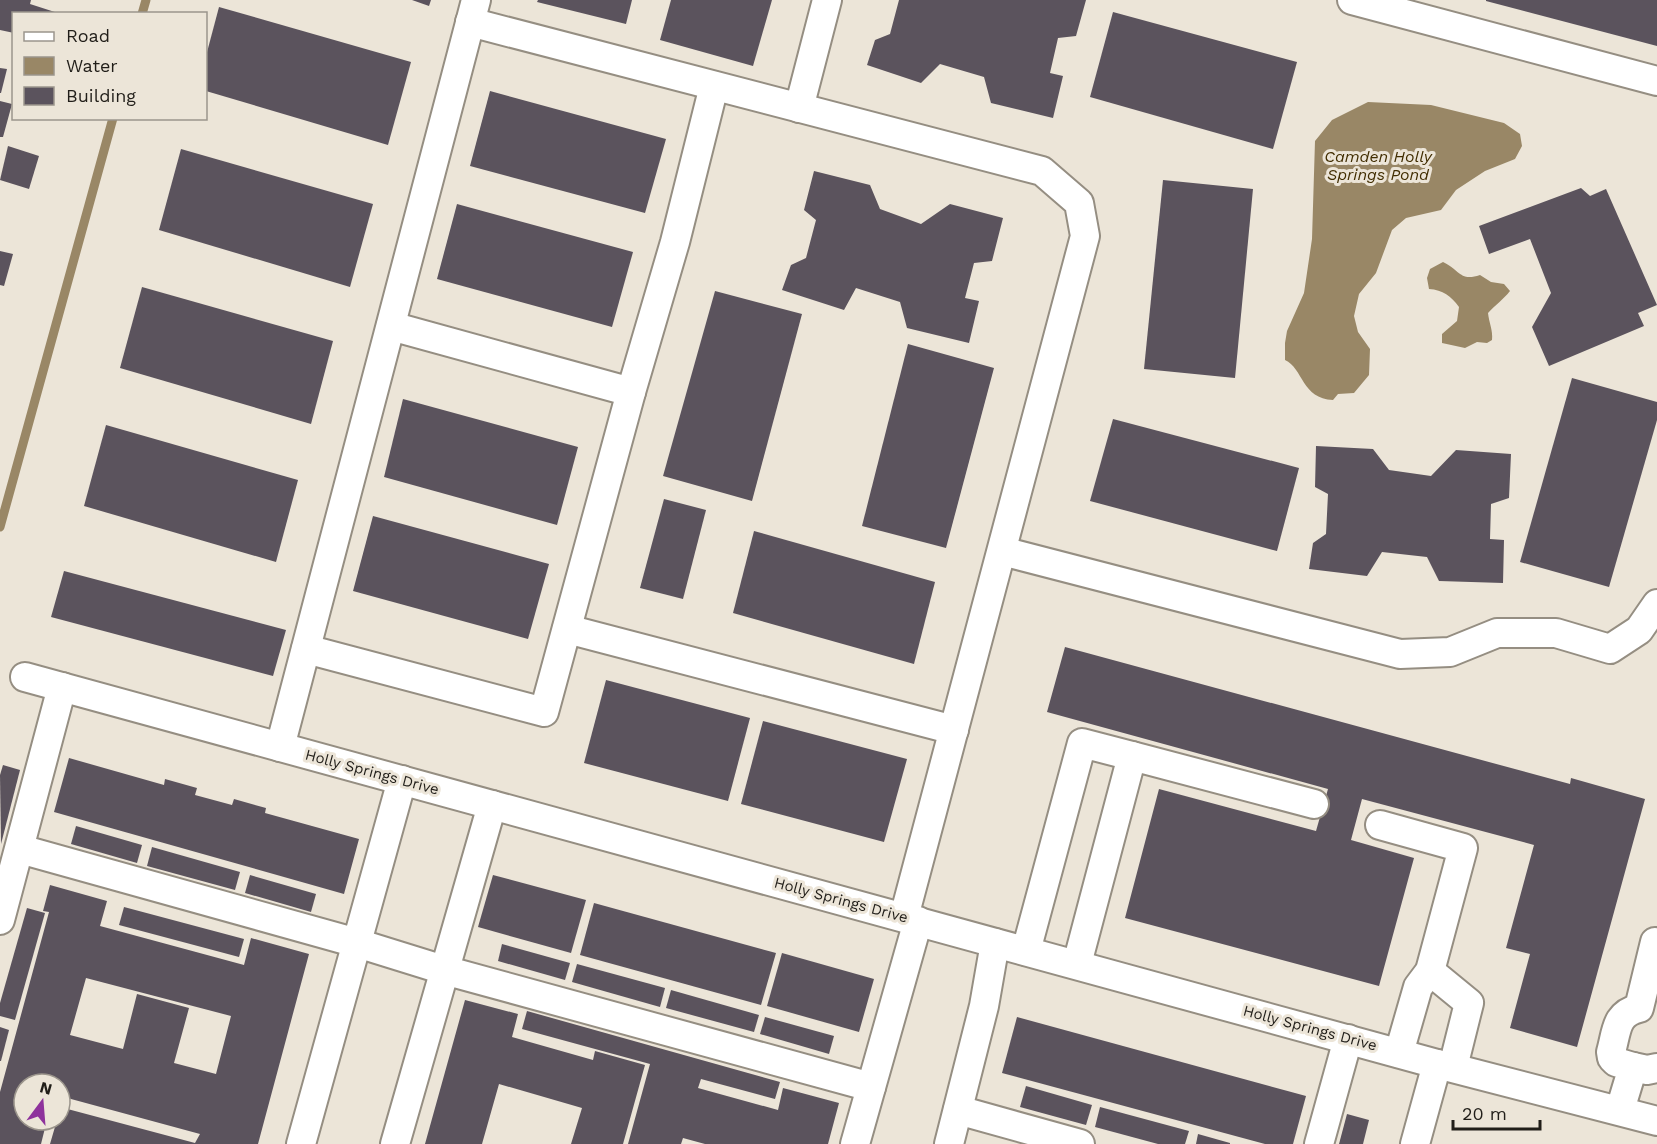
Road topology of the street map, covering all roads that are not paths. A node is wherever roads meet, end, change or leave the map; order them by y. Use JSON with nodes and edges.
{"nodes":[{"id":1,"x":827,"y":0,"type":"edge"},
{"id":2,"x":1352,"y":0,"type":"edge"},
{"id":3,"x":473,"y":11,"type":"edge"},
{"id":4,"x":1657,"y":81,"type":"edge"},
{"id":5,"x":714,"y":86,"type":"junction"},
{"id":6,"x":799,"y":108,"type":"junction"},
{"id":7,"x":391,"y":326,"type":"junction"},
{"id":8,"x":631,"y":393,"type":"junction"},
{"id":9,"x":1002,"y":551,"type":"junction"},
{"id":10,"x":1657,"y":604,"type":"edge"},
{"id":11,"x":567,"y":629,"type":"junction"},
{"id":12,"x":306,"y":650,"type":"junction"},
{"id":13,"x":25,"y":677,"type":"dead end"},
{"id":14,"x":62,"y":687,"type":"junction"},
{"id":15,"x":954,"y":730,"type":"junction"},
{"id":16,"x":280,"y":747,"type":"junction"},
{"id":17,"x":1132,"y":756,"type":"junction"},
{"id":18,"x":402,"y":780,"type":"junction"},
{"id":19,"x":1314,"y":804,"type":"dead end"},
{"id":20,"x":492,"y":806,"type":"junction"},
{"id":21,"x":1380,"y":825,"type":"dead end"},
{"id":22,"x":20,"y":849,"type":"junction"},
{"id":23,"x":911,"y":919,"type":"junction"},
{"id":24,"x":0,"y":920,"type":"edge"},
{"id":25,"x":1656,"y":940,"type":"edge"},
{"id":26,"x":357,"y":943,"type":"junction"},
{"id":27,"x":996,"y":943,"type":"junction"},
{"id":28,"x":1026,"y":951,"type":"junction"},
{"id":29,"x":1077,"y":964,"type":"junction"},
{"id":30,"x":444,"y":970,"type":"junction"},
{"id":31,"x":1430,"y":971,"type":"junction"},
{"id":32,"x":1648,"y":1011,"type":"edge"},
{"id":33,"x":1348,"y":1040,"type":"junction"},
{"id":34,"x":1399,"y":1053,"type":"junction"},
{"id":35,"x":1445,"y":1066,"type":"junction"},
{"id":36,"x":1645,"y":1067,"type":"edge"},
{"id":37,"x":871,"y":1088,"type":"junction"},
{"id":38,"x":958,"y":1110,"type":"junction"},
{"id":39,"x":1620,"y":1110,"type":"junction"},
{"id":40,"x":1657,"y":1121,"type":"edge"},
{"id":41,"x":301,"y":1144,"type":"edge"},
{"id":42,"x":395,"y":1144,"type":"edge"},
{"id":43,"x":855,"y":1144,"type":"edge"},
{"id":44,"x":949,"y":1144,"type":"edge"},
{"id":45,"x":1080,"y":1144,"type":"edge"},
{"id":46,"x":1319,"y":1144,"type":"edge"},
{"id":47,"x":1415,"y":1144,"type":"edge"}],
"edges":[{"from":1,"to":6,"type":"street"},
{"from":2,"to":4,"type":"street"},
{"from":3,"to":5,"type":"street"},
{"from":3,"to":7,"type":"street"},
{"from":5,"to":6,"type":"street"},
{"from":5,"to":8,"type":"street"},
{"from":6,"to":9,"type":"street"},
{"from":7,"to":8,"type":"street"},
{"from":7,"to":12,"type":"street"},
{"from":8,"to":11,"type":"street"},
{"from":9,"to":10,"type":"street"},
{"from":9,"to":15,"type":"street"},
{"from":11,"to":12,"type":"street"},
{"from":11,"to":15,"type":"street"},
{"from":12,"to":16,"type":"street"},
{"from":13,"to":14,"type":"street","name":"Holly Springs Drive"},
{"from":14,"to":16,"type":"street","name":"Holly Springs Drive"},
{"from":14,"to":22,"type":"street"},
{"from":15,"to":23,"type":"street"},
{"from":16,"to":18,"type":"street","name":"Holly Springs Drive"},
{"from":17,"to":19,"type":"street"},
{"from":17,"to":28,"type":"street"},
{"from":17,"to":29,"type":"street"},
{"from":18,"to":20,"type":"street","name":"Holly Springs Drive"},
{"from":18,"to":26,"type":"street"},
{"from":20,"to":23,"type":"street","name":"Holly Springs Drive"},
{"from":20,"to":30,"type":"street"},
{"from":21,"to":31,"type":"street"},
{"from":22,"to":24,"type":"street"},
{"from":22,"to":26,"type":"street"},
{"from":23,"to":27,"type":"street","name":"Holly Springs Drive"},
{"from":23,"to":37,"type":"street"},
{"from":25,"to":32,"type":"street"},
{"from":26,"to":30,"type":"street"},
{"from":26,"to":41,"type":"street"},
{"from":27,"to":28,"type":"street","name":"Holly Springs Drive"},
{"from":27,"to":38,"type":"street"},
{"from":28,"to":29,"type":"street","name":"Holly Springs Drive"},
{"from":29,"to":33,"type":"street","name":"Holly Springs Drive"},
{"from":30,"to":37,"type":"street"},
{"from":30,"to":42,"type":"street"},
{"from":31,"to":34,"type":"street"},
{"from":31,"to":35,"type":"street"},
{"from":32,"to":36,"type":"street"},
{"from":33,"to":34,"type":"street","name":"Holly Springs Drive"},
{"from":33,"to":46,"type":"street"},
{"from":34,"to":35,"type":"street","name":"Holly Springs Drive"},
{"from":35,"to":39,"type":"street","name":"Holly Springs Drive"},
{"from":35,"to":47,"type":"street"},
{"from":36,"to":39,"type":"street"},
{"from":37,"to":43,"type":"street"},
{"from":38,"to":44,"type":"street"},
{"from":38,"to":45,"type":"street"},
{"from":39,"to":40,"type":"street","name":"Holly Springs Drive"}]}
